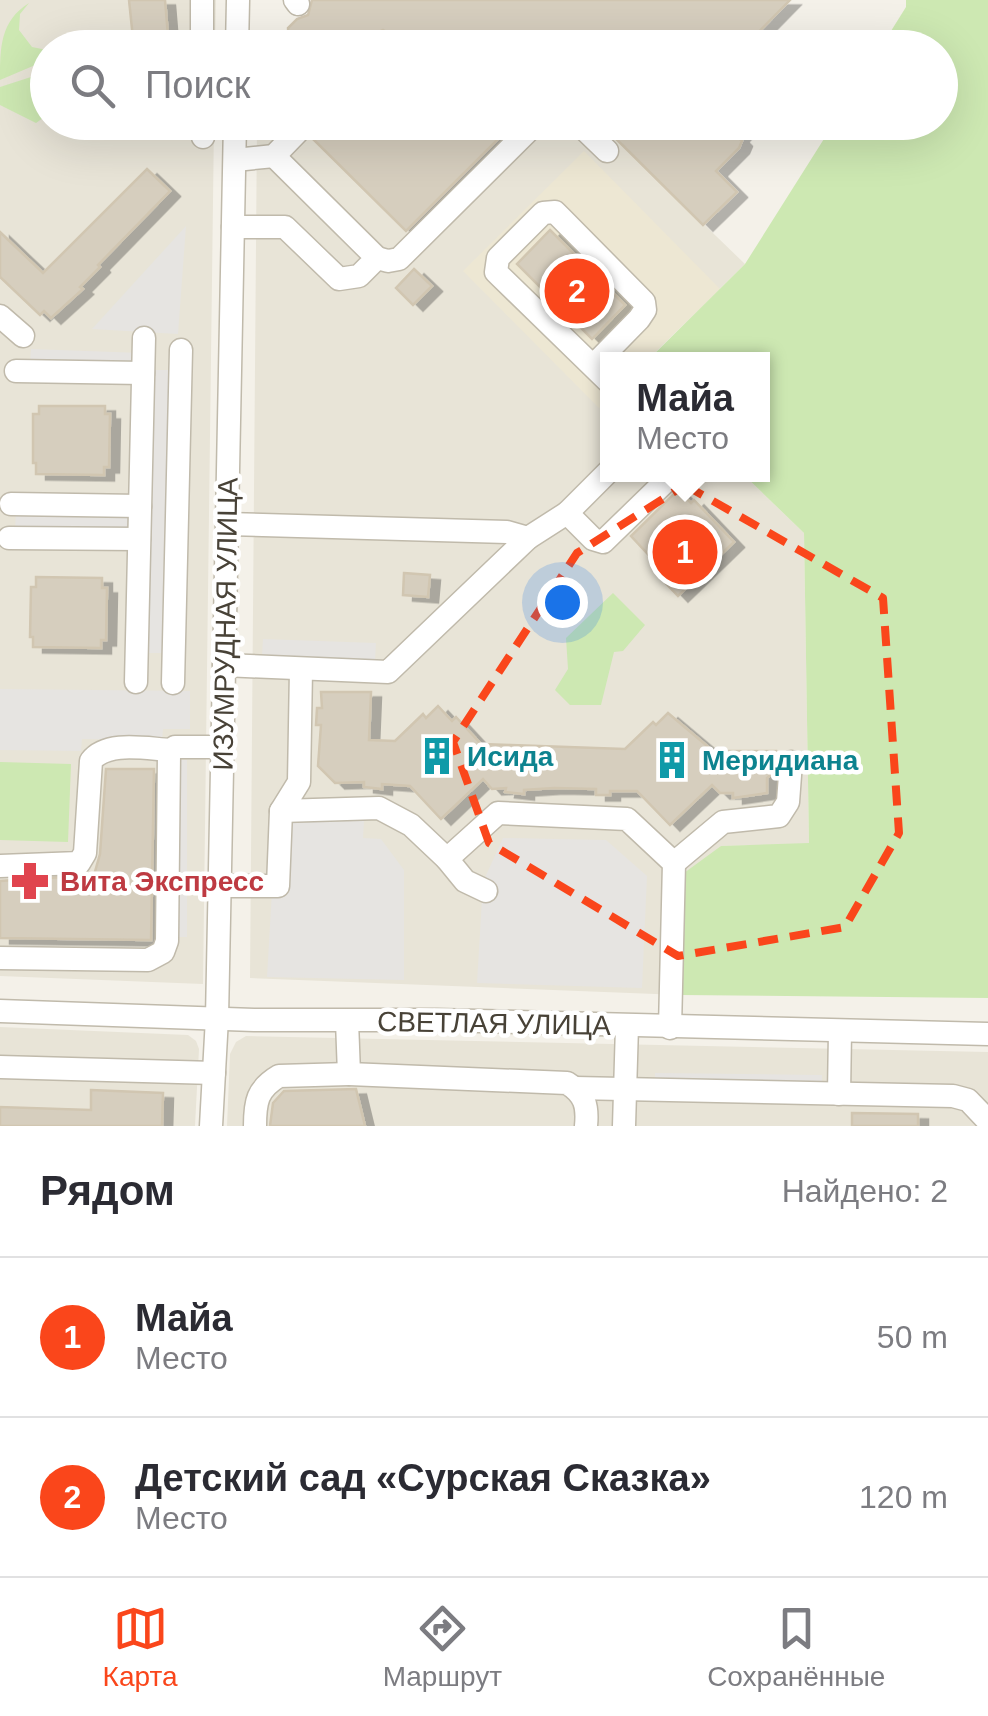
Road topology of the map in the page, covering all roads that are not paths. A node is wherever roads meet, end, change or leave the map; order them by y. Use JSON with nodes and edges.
{"nodes":[{"id":1,"x":202,"y":0,"type":"edge"},
{"id":2,"x":238,"y":0,"type":"edge"},
{"id":3,"x":202,"y":30,"type":"edge"},
{"id":4,"x":237,"y":30,"type":"edge"},
{"id":5,"x":236,"y":140,"type":"edge"},
{"id":6,"x":290,"y":140,"type":"edge"},
{"id":7,"x":520,"y":140,"type":"edge"},
{"id":8,"x":596,"y":140,"type":"edge"},
{"id":9,"x":607,"y":151,"type":"dead end"},
{"id":10,"x":274,"y":156,"type":"junction"},
{"id":11,"x":235,"y":160,"type":"junction"},
{"id":12,"x":233,"y":227,"type":"junction"},
{"id":13,"x":377,"y":258,"type":"junction"},
{"id":14,"x":0,"y":316,"type":"edge"},
{"id":15,"x":23,"y":336,"type":"dead end"},
{"id":16,"x":144,"y":338,"type":"dead end"},
{"id":17,"x":181,"y":350,"type":"dead end"},
{"id":18,"x":616,"y":352,"type":"edge"},
{"id":19,"x":16,"y":371,"type":"dead end"},
{"id":20,"x":143,"y":372,"type":"junction"},
{"id":21,"x":600,"y":374,"type":"edge"},
{"id":22,"x":600,"y":480,"type":"edge"},
{"id":23,"x":665,"y":482,"type":"edge"},
{"id":24,"x":11,"y":504,"type":"dead end"},
{"id":25,"x":140,"y":506,"type":"junction"},
{"id":26,"x":567,"y":513,"type":"junction"},
{"id":27,"x":227,"y":524,"type":"junction"},
{"id":28,"x":10,"y":538,"type":"dead end"},
{"id":29,"x":528,"y":538,"type":"junction"},
{"id":30,"x":140,"y":540,"type":"junction"},
{"id":31,"x":224,"y":665,"type":"junction"},
{"id":32,"x":301,"y":670,"type":"junction"},
{"id":33,"x":136,"y":682,"type":"dead end"},
{"id":34,"x":173,"y":683,"type":"dead end"},
{"id":35,"x":174,"y":742,"type":"junction"},
{"id":36,"x":222,"y":747,"type":"junction"},
{"id":37,"x":791,"y":762,"type":"dead end"},
{"id":38,"x":280,"y":810,"type":"junction"},
{"id":39,"x":447,"y":859,"type":"junction"},
{"id":40,"x":674,"y":863,"type":"junction"},
{"id":41,"x":0,"y":866,"type":"edge"},
{"id":42,"x":220,"y":886,"type":"junction"},
{"id":43,"x":486,"y":891,"type":"dead end"},
{"id":44,"x":0,"y":958,"type":"edge"},
{"id":45,"x":0,"y":1010,"type":"edge"},
{"id":46,"x":217,"y":1018,"type":"junction"},
{"id":47,"x":347,"y":1020,"type":"junction"},
{"id":48,"x":627,"y":1026,"type":"junction"},
{"id":49,"x":670,"y":1028,"type":"junction"},
{"id":50,"x":840,"y":1031,"type":"junction"},
{"id":51,"x":988,"y":1034,"type":"edge"},
{"id":52,"x":0,"y":1067,"type":"edge"},
{"id":53,"x":214,"y":1073,"type":"junction"},
{"id":54,"x":349,"y":1074,"type":"junction"},
{"id":55,"x":575,"y":1088,"type":"junction"},
{"id":56,"x":626,"y":1090,"type":"junction"},
{"id":57,"x":839,"y":1094,"type":"junction"},
{"id":58,"x":988,"y":1121,"type":"edge"},
{"id":59,"x":211,"y":1126,"type":"edge"},
{"id":60,"x":255,"y":1126,"type":"edge"},
{"id":61,"x":586,"y":1126,"type":"edge"},
{"id":62,"x":624,"y":1126,"type":"edge"}],
"edges":[{"from":1,"to":3,"type":"street"},
{"from":2,"to":4,"type":"street"},
{"from":5,"to":11,"type":"street","name":"ИЗУМРУДНАЯ УЛИЦА"},
{"from":6,"to":10,"type":"street"},
{"from":7,"to":13,"type":"street"},
{"from":8,"to":9,"type":"street"},
{"from":10,"to":11,"type":"street"},
{"from":10,"to":13,"type":"street"},
{"from":11,"to":12,"type":"street","name":"ИЗУМРУДНАЯ УЛИЦА"},
{"from":12,"to":13,"type":"street"},
{"from":12,"to":27,"type":"street","name":"ИЗУМРУДНАЯ УЛИЦА"},
{"from":14,"to":15,"type":"street"},
{"from":16,"to":20,"type":"street"},
{"from":17,"to":34,"type":"street"},
{"from":18,"to":21,"type":"street"},
{"from":19,"to":20,"type":"street"},
{"from":20,"to":25,"type":"street"},
{"from":22,"to":26,"type":"street"},
{"from":23,"to":26,"type":"street"},
{"from":24,"to":25,"type":"street"},
{"from":25,"to":30,"type":"street"},
{"from":26,"to":29,"type":"street"},
{"from":27,"to":29,"type":"street"},
{"from":27,"to":31,"type":"street","name":"ИЗУМРУДНАЯ УЛИЦА"},
{"from":28,"to":30,"type":"street"},
{"from":29,"to":32,"type":"street"},
{"from":30,"to":33,"type":"street"},
{"from":31,"to":32,"type":"street"},
{"from":31,"to":36,"type":"street","name":"ИЗУМРУДНАЯ УЛИЦА"},
{"from":32,"to":38,"type":"street"},
{"from":35,"to":36,"type":"street"},
{"from":35,"to":41,"type":"street"},
{"from":35,"to":44,"type":"street"},
{"from":36,"to":42,"type":"street","name":"ИЗУМРУДНАЯ УЛИЦА"},
{"from":37,"to":40,"type":"street"},
{"from":38,"to":39,"type":"street"},
{"from":38,"to":42,"type":"street"},
{"from":39,"to":40,"type":"street"},
{"from":39,"to":43,"type":"street"},
{"from":40,"to":49,"type":"street"},
{"from":42,"to":46,"type":"street","name":"ИЗУМРУДНАЯ УЛИЦА"},
{"from":45,"to":46,"type":"street","name":"СВЕТЛАЯ УЛИЦА"},
{"from":46,"to":47,"type":"street","name":"СВЕТЛАЯ УЛИЦА"},
{"from":46,"to":53,"type":"street","name":"ИЗУМРУДНАЯ УЛИЦА"},
{"from":47,"to":48,"type":"street","name":"СВЕТЛАЯ УЛИЦА"},
{"from":47,"to":54,"type":"street"},
{"from":48,"to":49,"type":"street","name":"СВЕТЛАЯ УЛИЦА"},
{"from":48,"to":56,"type":"street"},
{"from":49,"to":50,"type":"street","name":"СВЕТЛАЯ УЛИЦА"},
{"from":50,"to":51,"type":"street","name":"СВЕТЛАЯ УЛИЦА"},
{"from":50,"to":57,"type":"street"},
{"from":52,"to":53,"type":"street"},
{"from":53,"to":59,"type":"street","name":"ИЗУМРУДНАЯ УЛИЦА"},
{"from":54,"to":55,"type":"street"},
{"from":54,"to":60,"type":"street"},
{"from":55,"to":56,"type":"street"},
{"from":55,"to":61,"type":"street"},
{"from":56,"to":57,"type":"street"},
{"from":56,"to":62,"type":"street"},
{"from":57,"to":58,"type":"street"}]}
